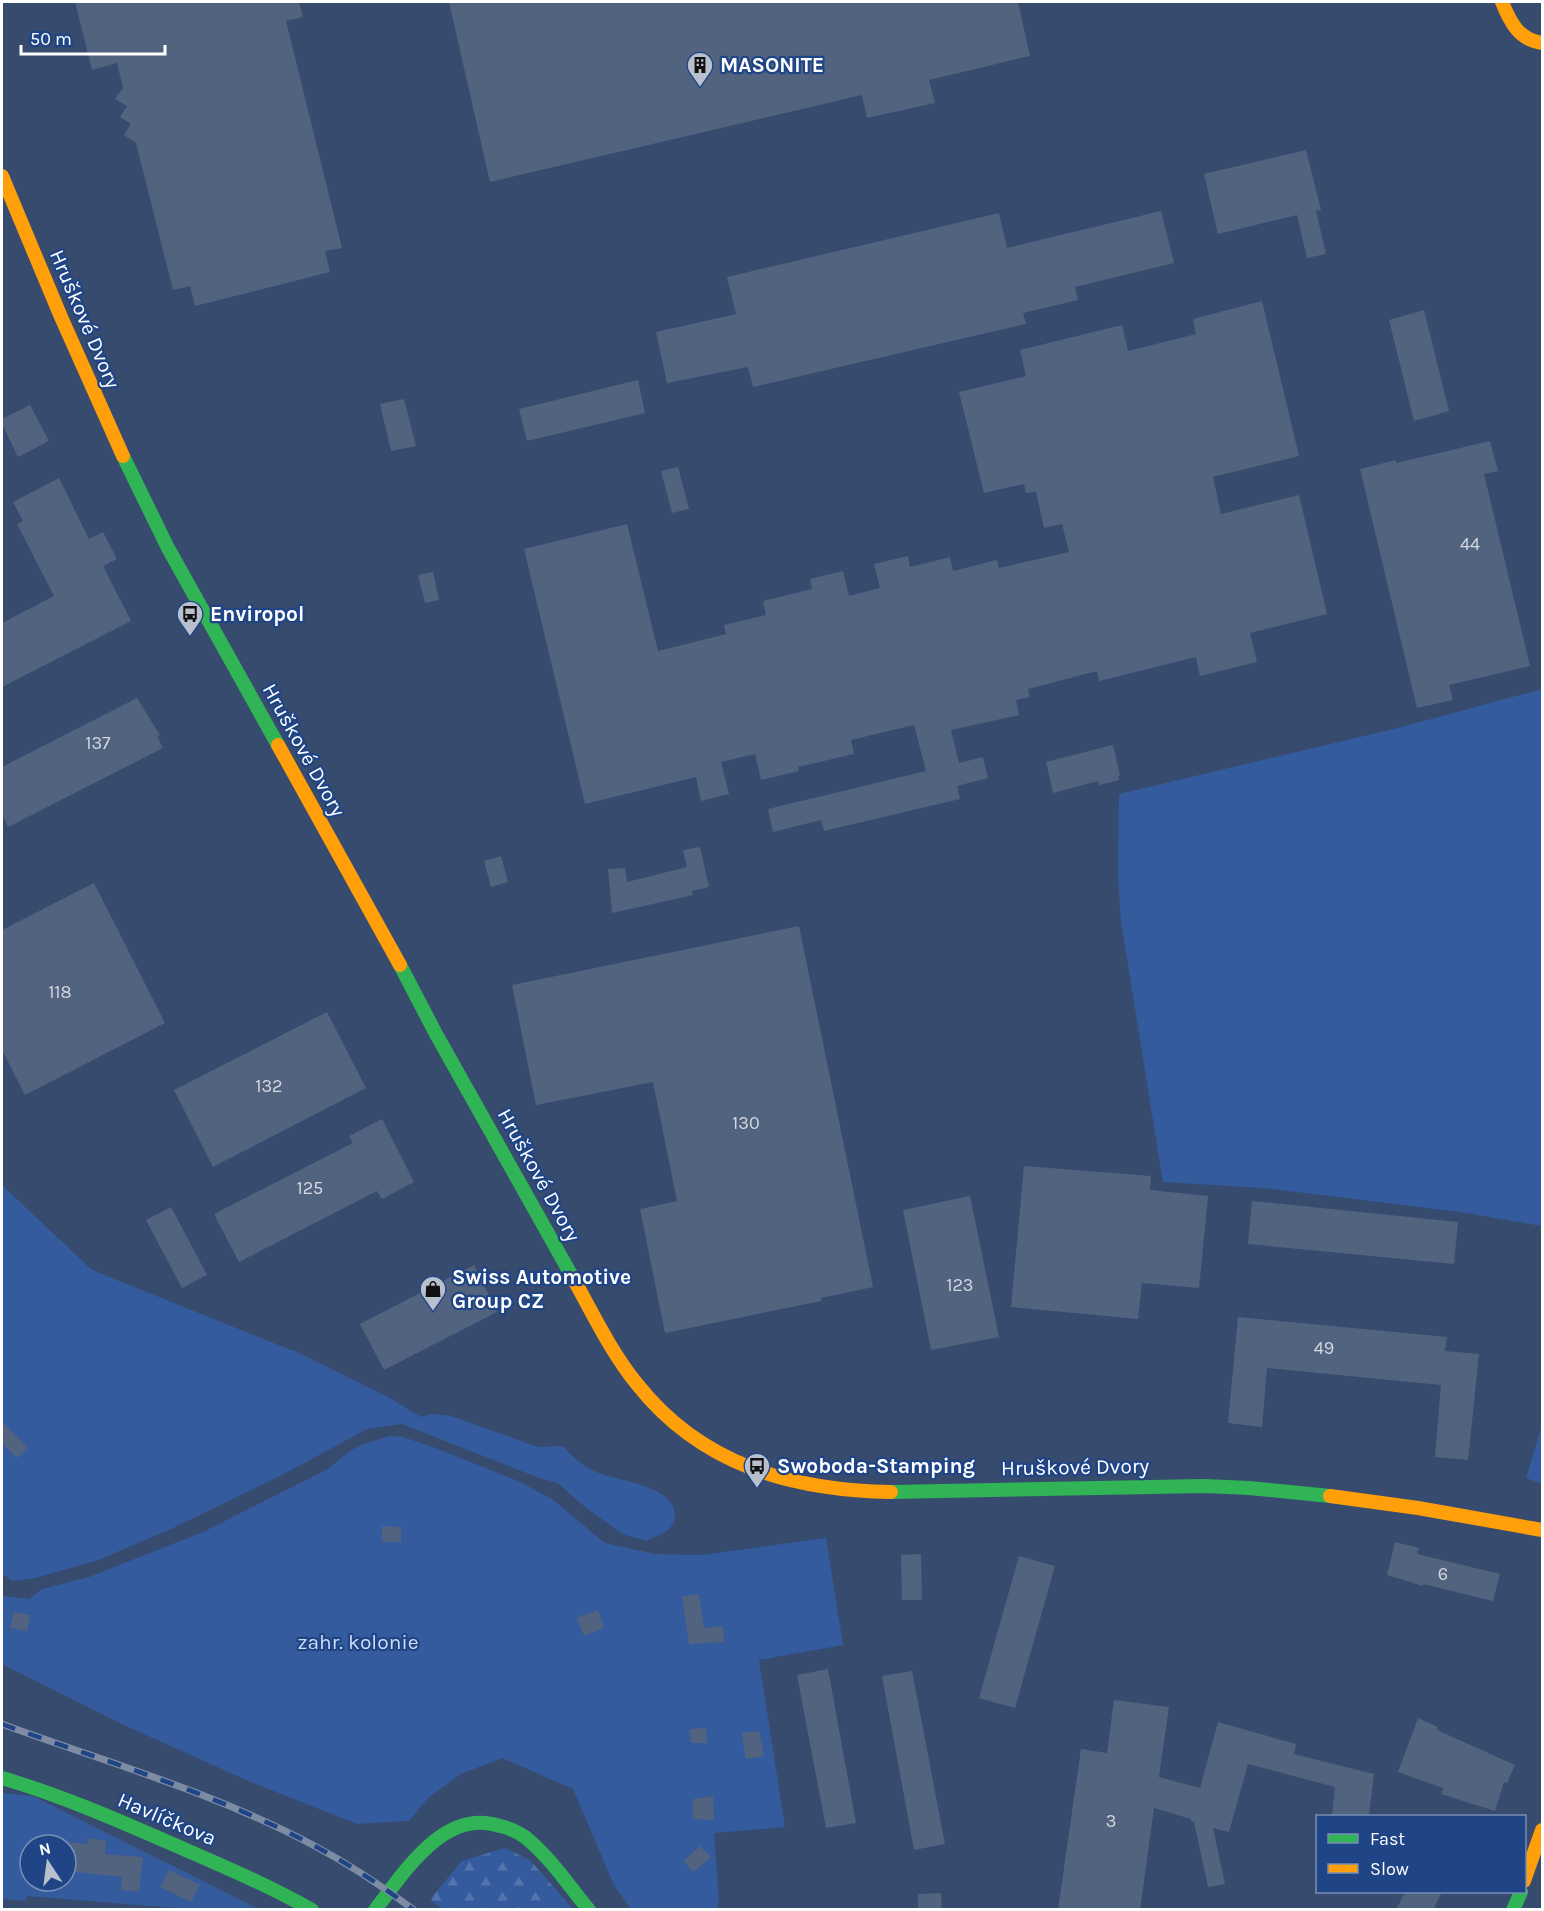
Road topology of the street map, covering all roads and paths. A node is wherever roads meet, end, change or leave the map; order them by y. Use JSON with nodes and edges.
{"nodes":[{"id":1,"x":1502,"y":2,"type":"edge"},
{"id":2,"x":1542,"y":43,"type":"edge"},
{"id":3,"x":2,"y":176,"type":"edge"},
{"id":4,"x":1542,"y":1530,"type":"edge"},
{"id":5,"x":2,"y":1778,"type":"edge"},
{"id":6,"x":1542,"y":1830,"type":"edge"},
{"id":7,"x":1526,"y":1875,"type":"edge"},
{"id":8,"x":1521,"y":1893,"type":"edge"},
{"id":9,"x":312,"y":1910,"type":"edge"},
{"id":10,"x":375,"y":1910,"type":"edge"},
{"id":11,"x":589,"y":1910,"type":"edge"},
{"id":12,"x":1513,"y":1910,"type":"edge"}],
"edges":[{"from":1,"to":2,"type":"street"},
{"from":3,"to":4,"type":"street","name":"Hruškové Dvory"},
{"from":5,"to":9,"type":"street","name":"Havlíčkova"},
{"from":6,"to":7,"type":"street"},
{"from":8,"to":12,"type":"street"},
{"from":10,"to":11,"type":"street"}]}
